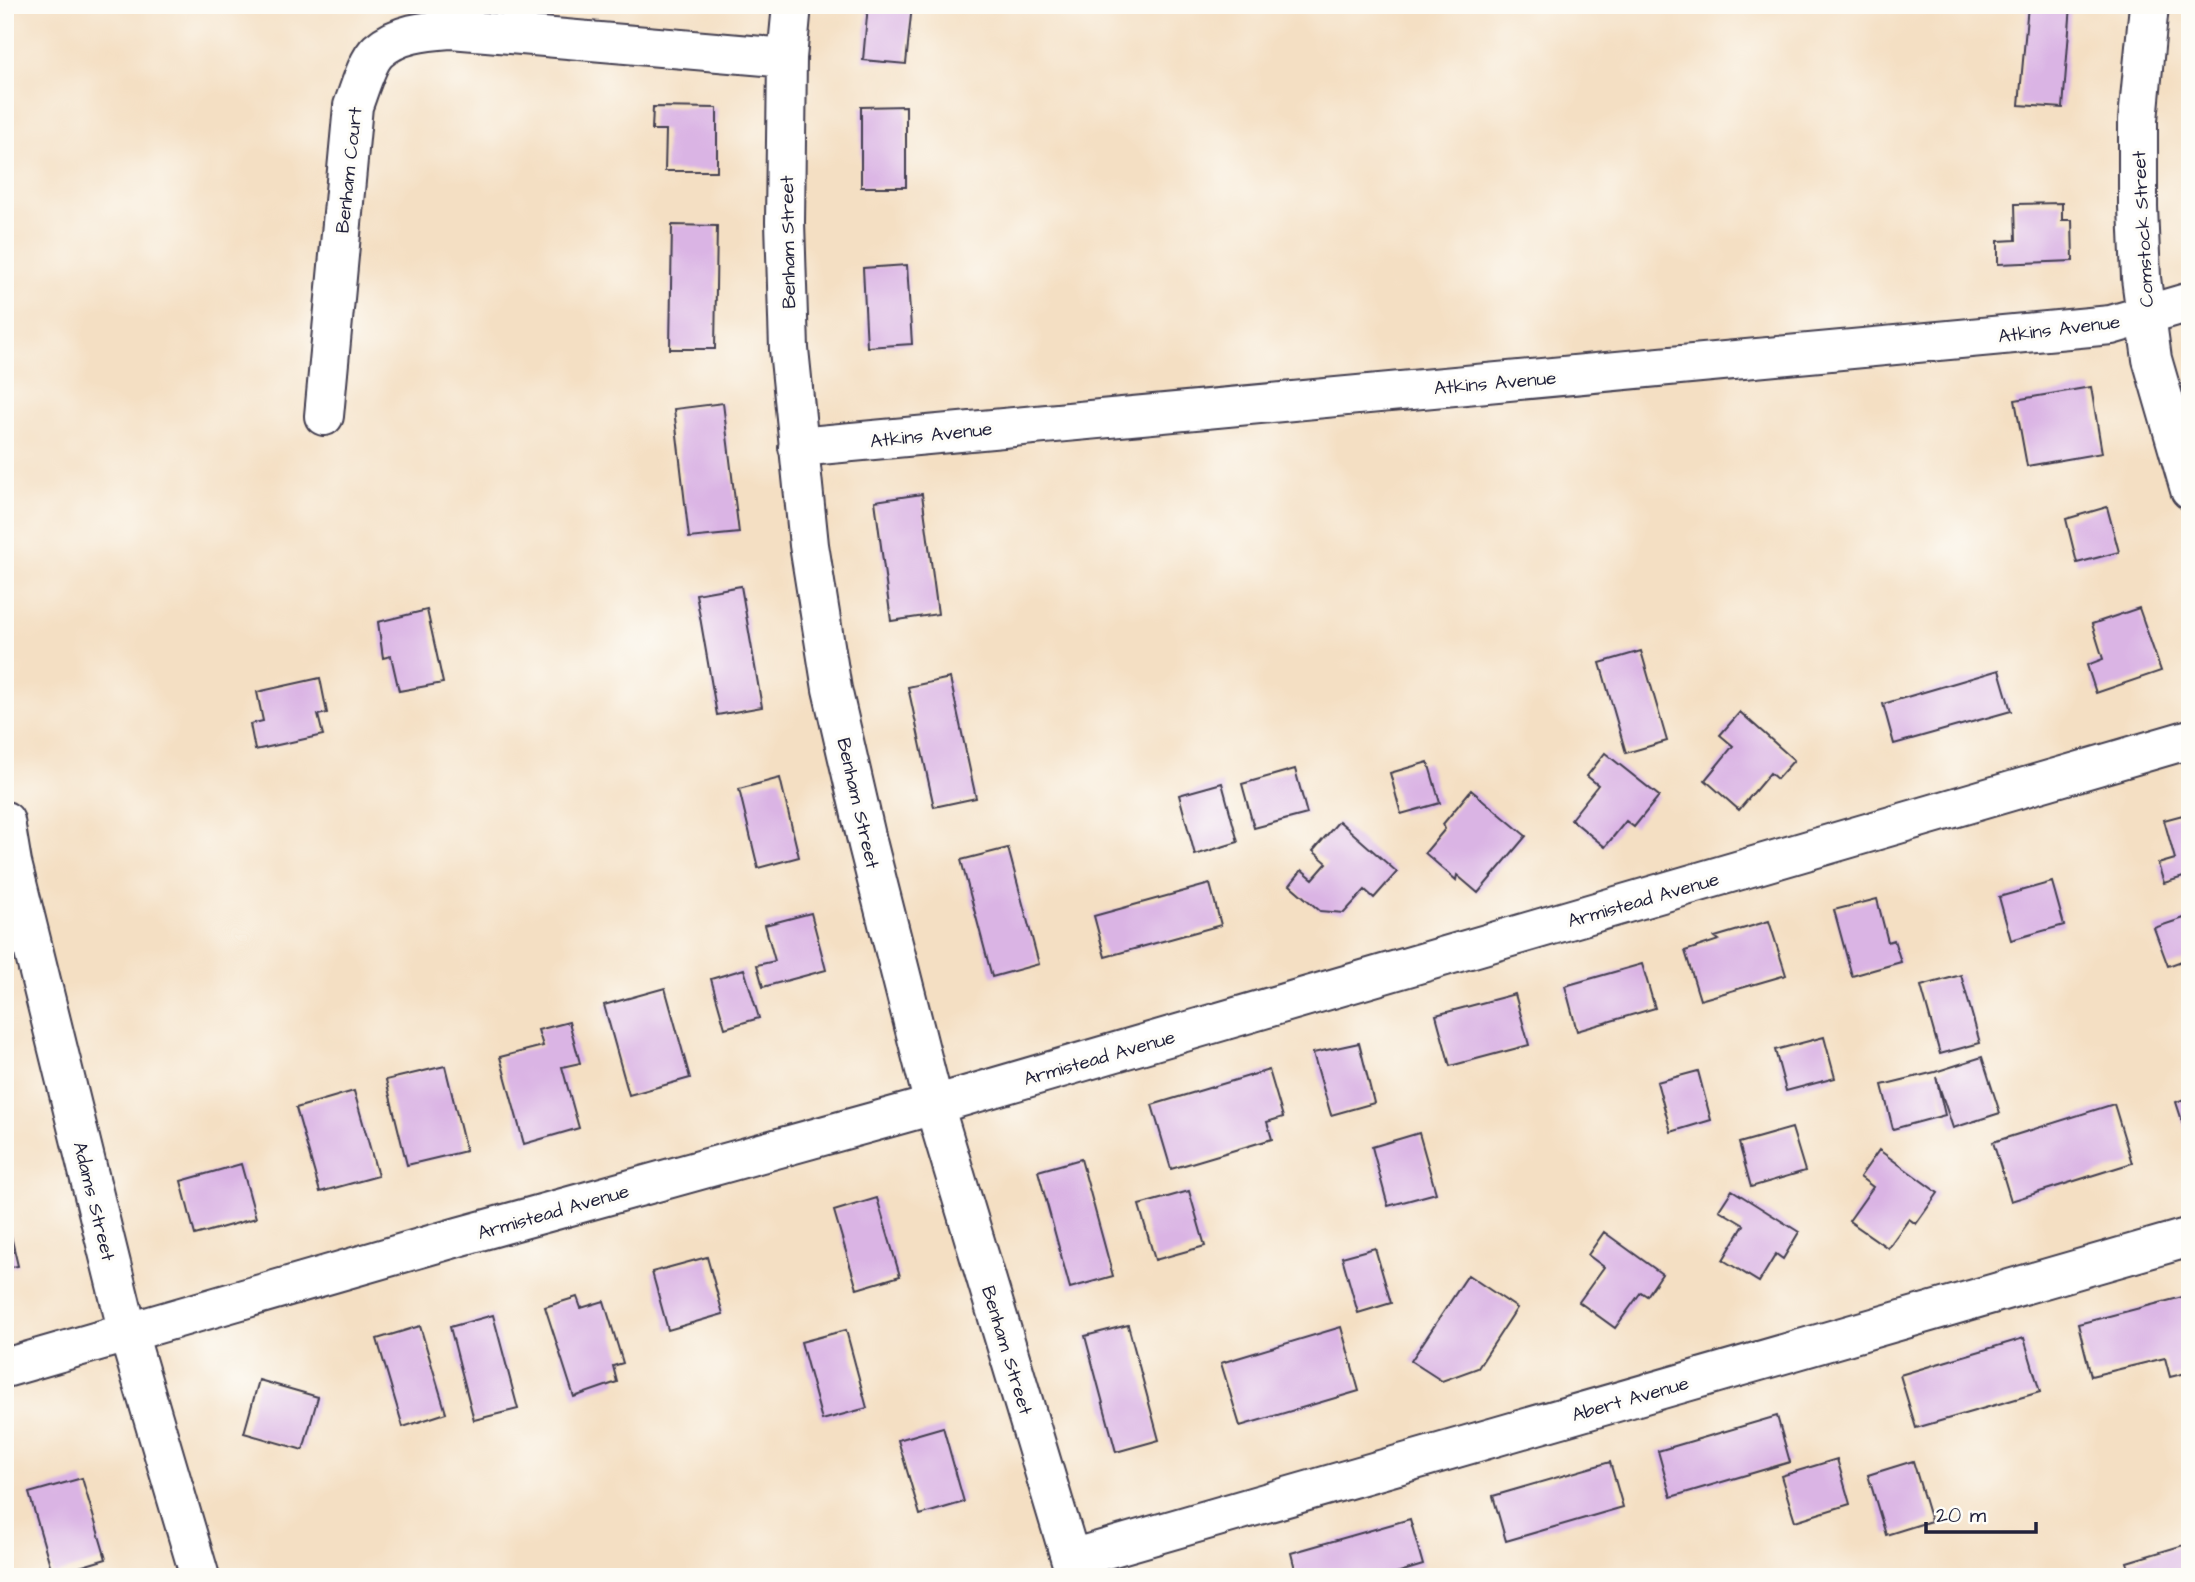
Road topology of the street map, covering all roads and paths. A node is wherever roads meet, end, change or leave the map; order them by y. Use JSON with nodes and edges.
{"nodes":[{"id":1,"x":792,"y":5,"type":"edge"},
{"id":2,"x":2149,"y":5,"type":"edge"},
{"id":3,"x":788,"y":58,"type":"junction"},
{"id":4,"x":2190,"y":302,"type":"edge"},
{"id":5,"x":2146,"y":314,"type":"junction"},
{"id":6,"x":324,"y":416,"type":"dead end"},
{"id":7,"x":798,"y":447,"type":"junction"},
{"id":8,"x":2190,"y":490,"type":"edge"},
{"id":9,"x":2190,"y":739,"type":"edge"},
{"id":10,"x":5,"y":821,"type":"edge"},
{"id":11,"x":934,"y":1105,"type":"junction"},
{"id":12,"x":2190,"y":1237,"type":"edge"},
{"id":13,"x":128,"y":1333,"type":"junction"},
{"id":14,"x":5,"y":1368,"type":"edge"},
{"id":15,"x":1073,"y":1568,"type":"edge"},
{"id":16,"x":200,"y":1577,"type":"edge"}],
"edges":[{"from":1,"to":3,"type":"street","name":"Benham Street"},
{"from":2,"to":5,"type":"street","name":"Comstock Street"},
{"from":3,"to":6,"type":"street","name":"Benham Court"},
{"from":3,"to":7,"type":"street","name":"Benham Street"},
{"from":4,"to":5,"type":"street","name":"Atkins Avenue"},
{"from":5,"to":7,"type":"street","name":"Atkins Avenue"},
{"from":5,"to":8,"type":"street","name":"Comstock Street"},
{"from":7,"to":11,"type":"street","name":"Benham Street"},
{"from":9,"to":11,"type":"street","name":"Armistead Avenue"},
{"from":10,"to":13,"type":"street","name":"Adams Street"},
{"from":11,"to":13,"type":"street","name":"Armistead Avenue"},
{"from":11,"to":15,"type":"street","name":"Benham Street"},
{"from":12,"to":15,"type":"street","name":"Abert Avenue"},
{"from":13,"to":14,"type":"street","name":"Armistead Avenue"},
{"from":13,"to":16,"type":"street","name":"Adams Street"}]}
